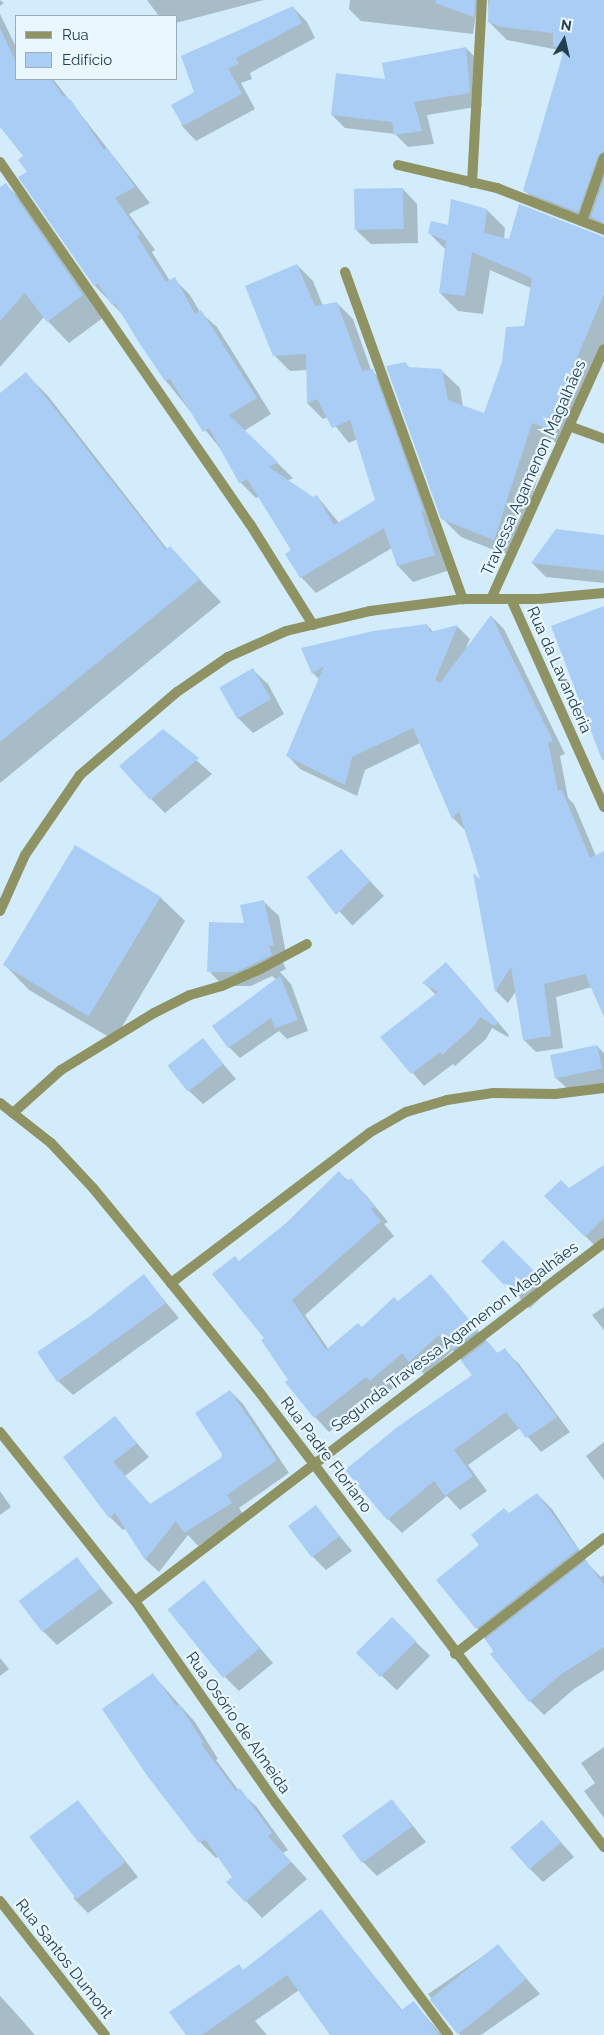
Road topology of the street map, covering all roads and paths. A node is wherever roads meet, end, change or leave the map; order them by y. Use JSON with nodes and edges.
{"nodes":[{"id":1,"x":482,"y":0,"type":"edge"},
{"id":2,"x":604,"y":158,"type":"edge"},
{"id":3,"x":0,"y":162,"type":"edge"},
{"id":4,"x":398,"y":166,"type":"dead end"},
{"id":5,"x":472,"y":183,"type":"junction"},
{"id":6,"x":582,"y":221,"type":"junction"},
{"id":7,"x":604,"y":230,"type":"edge"},
{"id":8,"x":344,"y":272,"type":"dead end"},
{"id":9,"x":604,"y":349,"type":"edge"},
{"id":10,"x":569,"y":426,"type":"junction"},
{"id":11,"x":604,"y":439,"type":"edge"},
{"id":12,"x":604,"y":593,"type":"edge"},
{"id":13,"x":463,"y":599,"type":"junction"},
{"id":14,"x":491,"y":599,"type":"junction"},
{"id":15,"x":511,"y":599,"type":"junction"},
{"id":16,"x":313,"y":625,"type":"junction"},
{"id":17,"x":604,"y":807,"type":"edge"},
{"id":18,"x":0,"y":912,"type":"edge"},
{"id":19,"x":307,"y":944,"type":"dead end"},
{"id":20,"x":604,"y":1088,"type":"edge"},
{"id":21,"x":0,"y":1103,"type":"edge"},
{"id":22,"x":13,"y":1113,"type":"junction"},
{"id":23,"x":604,"y":1243,"type":"edge"},
{"id":24,"x":171,"y":1283,"type":"junction"},
{"id":25,"x":0,"y":1432,"type":"edge"},
{"id":26,"x":314,"y":1464,"type":"junction"},
{"id":27,"x":604,"y":1538,"type":"edge"},
{"id":28,"x":134,"y":1602,"type":"junction"},
{"id":29,"x":455,"y":1654,"type":"junction"},
{"id":30,"x":603,"y":1843,"type":"edge"},
{"id":31,"x":0,"y":1901,"type":"edge"},
{"id":32,"x":105,"y":2035,"type":"edge"},
{"id":33,"x":448,"y":2035,"type":"edge"}],
"edges":[{"from":1,"to":5,"type":"street"},
{"from":2,"to":6,"type":"street"},
{"from":3,"to":16,"type":"street"},
{"from":4,"to":5,"type":"street"},
{"from":5,"to":6,"type":"street"},
{"from":6,"to":7,"type":"street"},
{"from":8,"to":13,"type":"street"},
{"from":9,"to":10,"type":"street","name":"Travessa Agamenon Magalhães"},
{"from":10,"to":11,"type":"street"},
{"from":10,"to":14,"type":"street","name":"Travessa Agamenon Magalhães"},
{"from":12,"to":15,"type":"street"},
{"from":13,"to":14,"type":"street"},
{"from":13,"to":16,"type":"street"},
{"from":14,"to":15,"type":"street"},
{"from":15,"to":17,"type":"street","name":"Rua da Lavanderia"},
{"from":16,"to":18,"type":"street"},
{"from":19,"to":22,"type":"street"},
{"from":20,"to":24,"type":"street"},
{"from":21,"to":22,"type":"street","name":"Rua Padre Floriano"},
{"from":22,"to":24,"type":"street","name":"Rua Padre Floriano"},
{"from":23,"to":26,"type":"street","name":"Segunda Travessa Agamenon Magalhães"},
{"from":24,"to":26,"type":"street","name":"Rua Padre Floriano"},
{"from":25,"to":28,"type":"street","name":"Rua Osório de Almeida"},
{"from":26,"to":28,"type":"street","name":"Segunda Travessa Agamenon Magalhães"},
{"from":26,"to":29,"type":"street","name":"Rua Padre Floriano"},
{"from":27,"to":29,"type":"street"},
{"from":28,"to":33,"type":"street","name":"Rua Osório de Almeida"},
{"from":29,"to":30,"type":"street","name":"Rua Padre Floriano"},
{"from":31,"to":32,"type":"street","name":"Rua Santos Dumont"}]}
